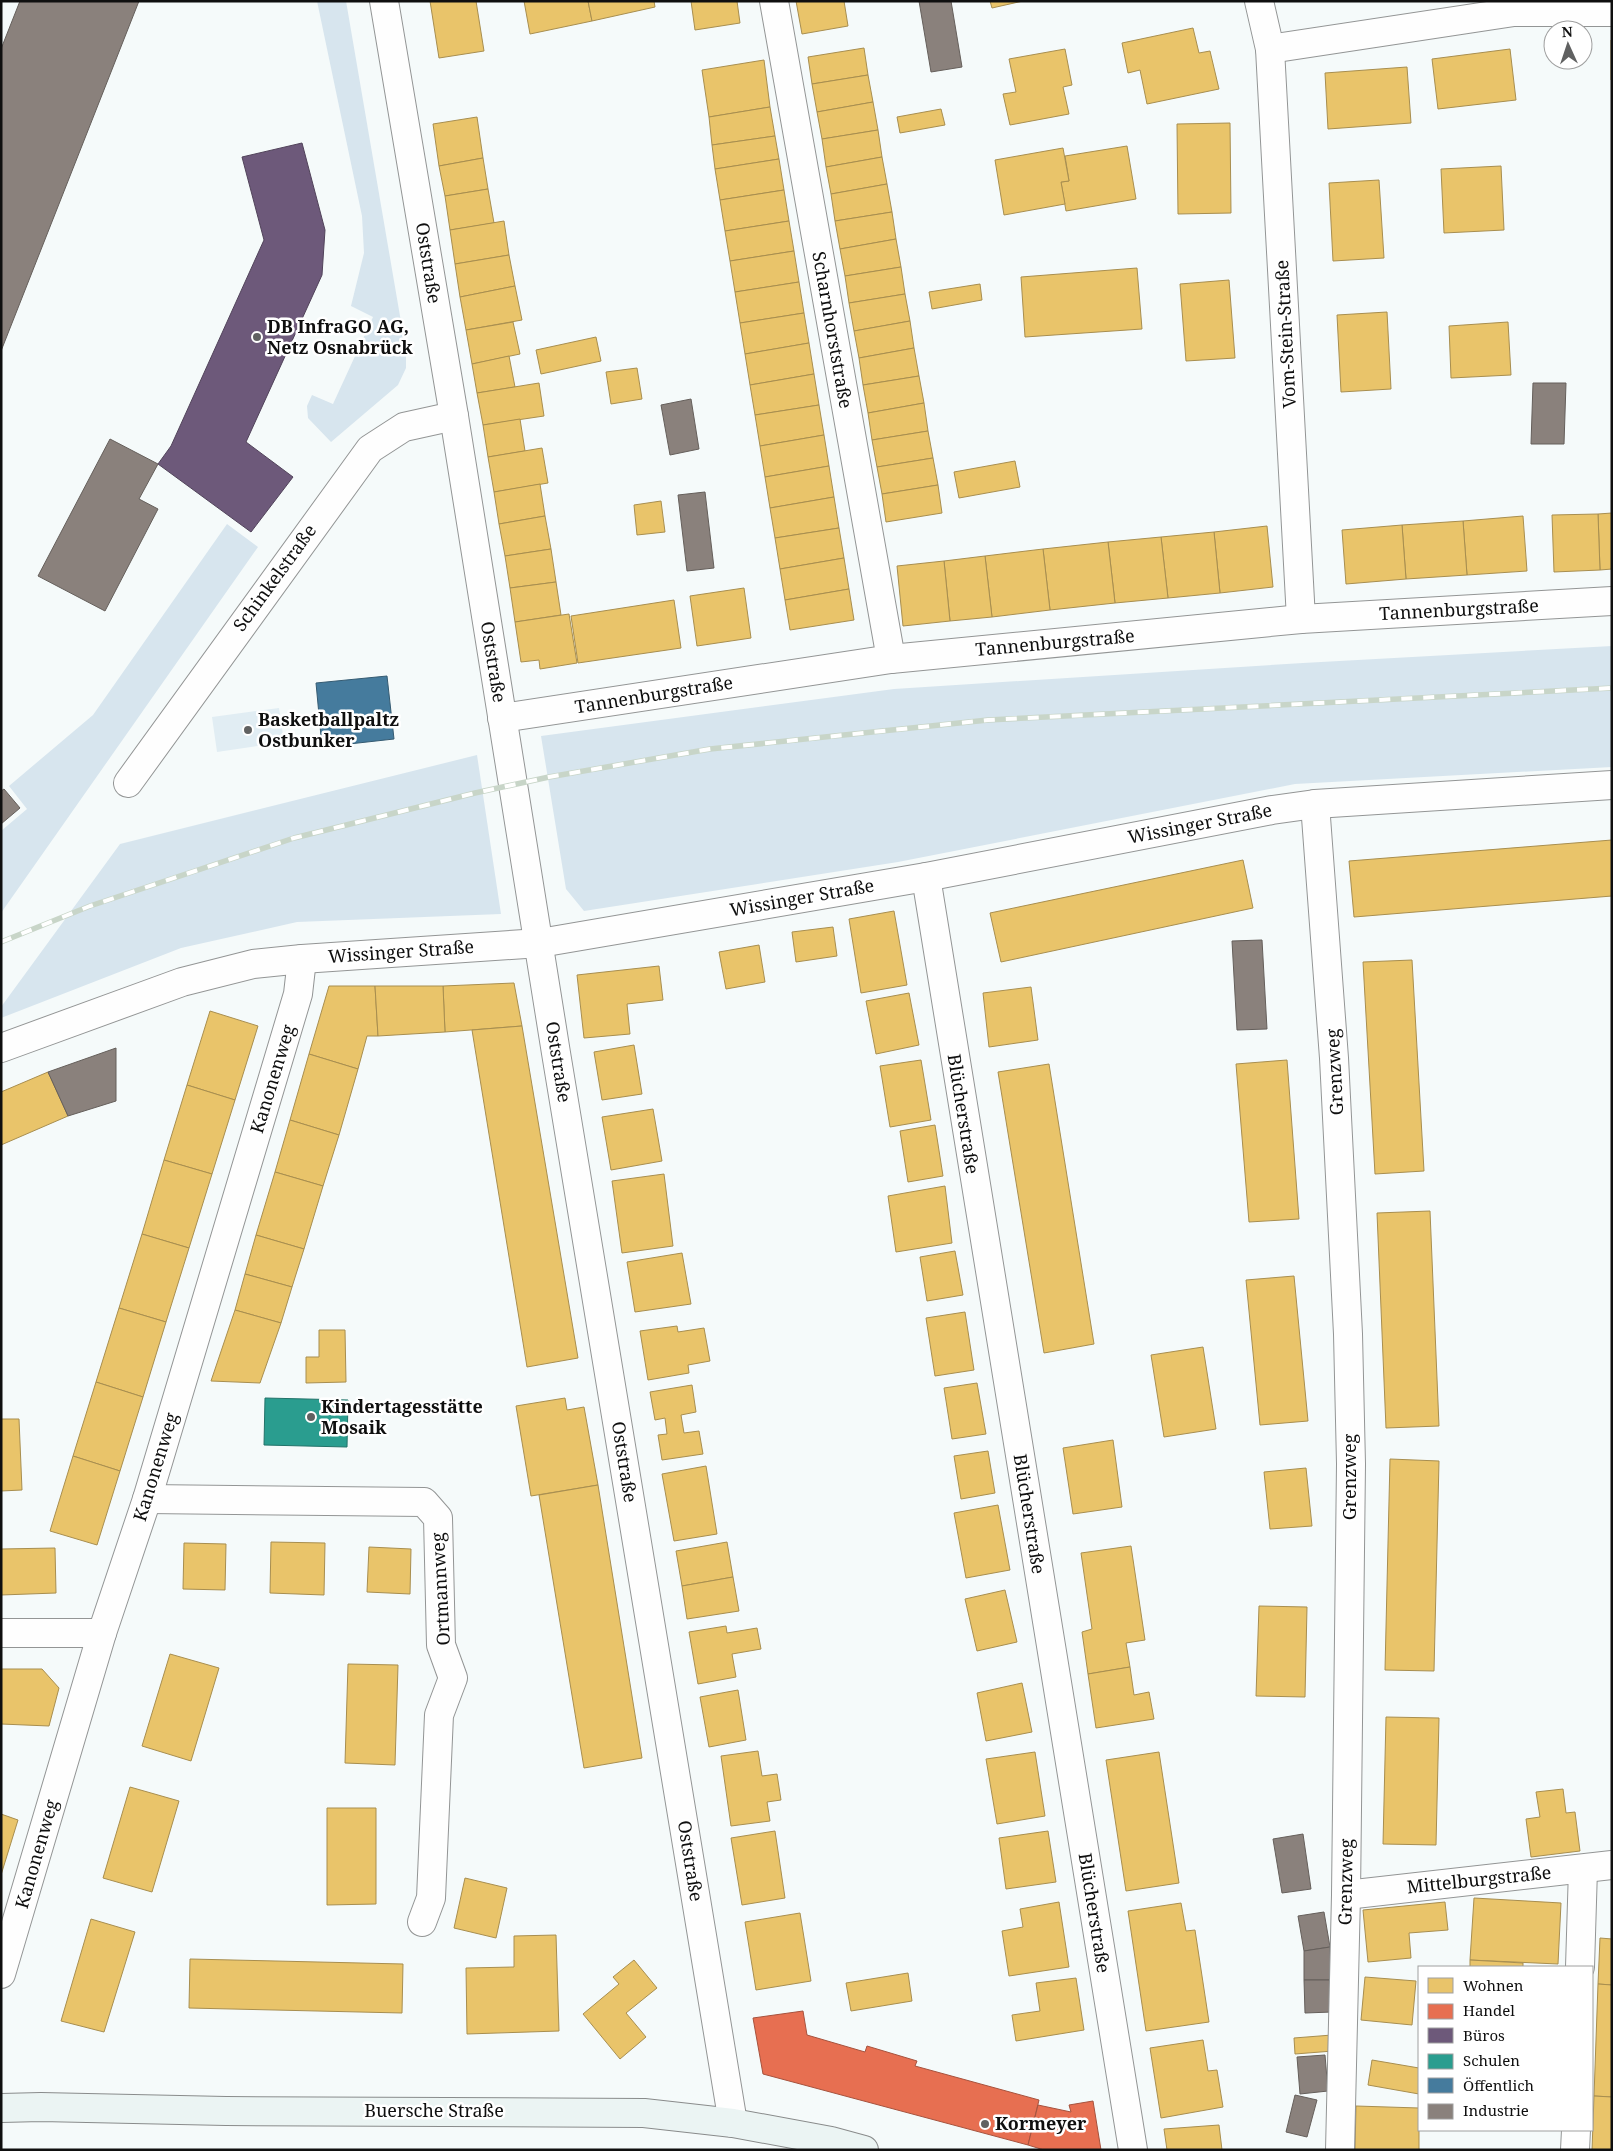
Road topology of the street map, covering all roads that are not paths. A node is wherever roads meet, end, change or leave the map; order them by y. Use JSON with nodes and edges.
{"nodes":[{"id":1,"x":384,"y":1,"type":"edge"},
{"id":2,"x":774,"y":1,"type":"edge"},
{"id":3,"x":1259,"y":1,"type":"edge"},
{"id":4,"x":1612,"y":12,"type":"edge"},
{"id":5,"x":1270,"y":49,"type":"junction"},
{"id":6,"x":454,"y":416,"type":"junction"},
{"id":7,"x":1612,"y":601,"type":"edge"},
{"id":8,"x":1301,"y":619,"type":"junction"},
{"id":9,"x":891,"y":659,"type":"junction"},
{"id":10,"x":502,"y":718,"type":"junction"},
{"id":11,"x":128,"y":783,"type":"dead end"},
{"id":12,"x":1612,"y":785,"type":"edge"},
{"id":13,"x":1315,"y":804,"type":"junction"},
{"id":14,"x":926,"y":877,"type":"junction"},
{"id":15,"x":540,"y":943,"type":"junction"},
{"id":16,"x":302,"y":959,"type":"junction"},
{"id":17,"x":1,"y":1048,"type":"edge"},
{"id":18,"x":147,"y":1500,"type":"junction"},
{"id":19,"x":1,"y":1633,"type":"edge"},
{"id":20,"x":102,"y":1633,"type":"junction"},
{"id":21,"x":1612,"y":1865,"type":"edge"},
{"id":22,"x":1582,"y":1869,"type":"junction"},
{"id":23,"x":1346,"y":1895,"type":"junction"},
{"id":24,"x":422,"y":1922,"type":"dead end"},
{"id":25,"x":1580,"y":1966,"type":"edge"},
{"id":26,"x":1,"y":1974,"type":"edge"},
{"id":27,"x":1,"y":2108,"type":"edge"},
{"id":28,"x":733,"y":2123,"type":"junction"},
{"id":29,"x":1576,"y":2131,"type":"edge"},
{"id":30,"x":864,"y":2150,"type":"edge"},
{"id":31,"x":1133,"y":2150,"type":"edge"},
{"id":32,"x":1340,"y":2150,"type":"edge"},
{"id":33,"x":1575,"y":2150,"type":"edge"}],
"edges":[{"from":1,"to":6,"type":"street","name":"Oststraße"},
{"from":2,"to":9,"type":"street","name":"Scharnhorststraße"},
{"from":3,"to":5,"type":"street","name":"Vom-Stein-Straße"},
{"from":4,"to":5,"type":"street"},
{"from":5,"to":8,"type":"street","name":"Vom-Stein-Straße"},
{"from":6,"to":10,"type":"street","name":"Oststraße"},
{"from":6,"to":11,"type":"street","name":"Schinkelstraße"},
{"from":7,"to":8,"type":"street","name":"Tannenburgstraße"},
{"from":8,"to":9,"type":"street","name":"Tannenburgstraße"},
{"from":9,"to":10,"type":"street","name":"Tannenburgstraße"},
{"from":10,"to":15,"type":"street","name":"Oststraße"},
{"from":12,"to":13,"type":"street","name":"Wissinger Straße"},
{"from":13,"to":14,"type":"street","name":"Wissinger Straße"},
{"from":13,"to":23,"type":"street","name":"Grenzweg"},
{"from":14,"to":15,"type":"street","name":"Wissinger Straße"},
{"from":14,"to":31,"type":"street","name":"Blücherstraße"},
{"from":15,"to":16,"type":"street","name":"Wissinger Straße"},
{"from":15,"to":28,"type":"street","name":"Oststraße"},
{"from":16,"to":17,"type":"street","name":"Wissinger Straße"},
{"from":16,"to":18,"type":"street","name":"Kanonenweg"},
{"from":18,"to":20,"type":"street","name":"Kanonenweg"},
{"from":18,"to":24,"type":"street","name":"Ortmannweg"},
{"from":19,"to":20,"type":"street"},
{"from":20,"to":26,"type":"street","name":"Kanonenweg"},
{"from":21,"to":22,"type":"street","name":"Mittelburgstraße"},
{"from":22,"to":23,"type":"street","name":"Mittelburgstraße"},
{"from":22,"to":25,"type":"street"},
{"from":23,"to":32,"type":"street","name":"Grenzweg"},
{"from":27,"to":28,"type":"main road","name":"Buersche Straße"},
{"from":28,"to":30,"type":"main road","name":"Buersche Straße"},
{"from":29,"to":33,"type":"street"}]}
